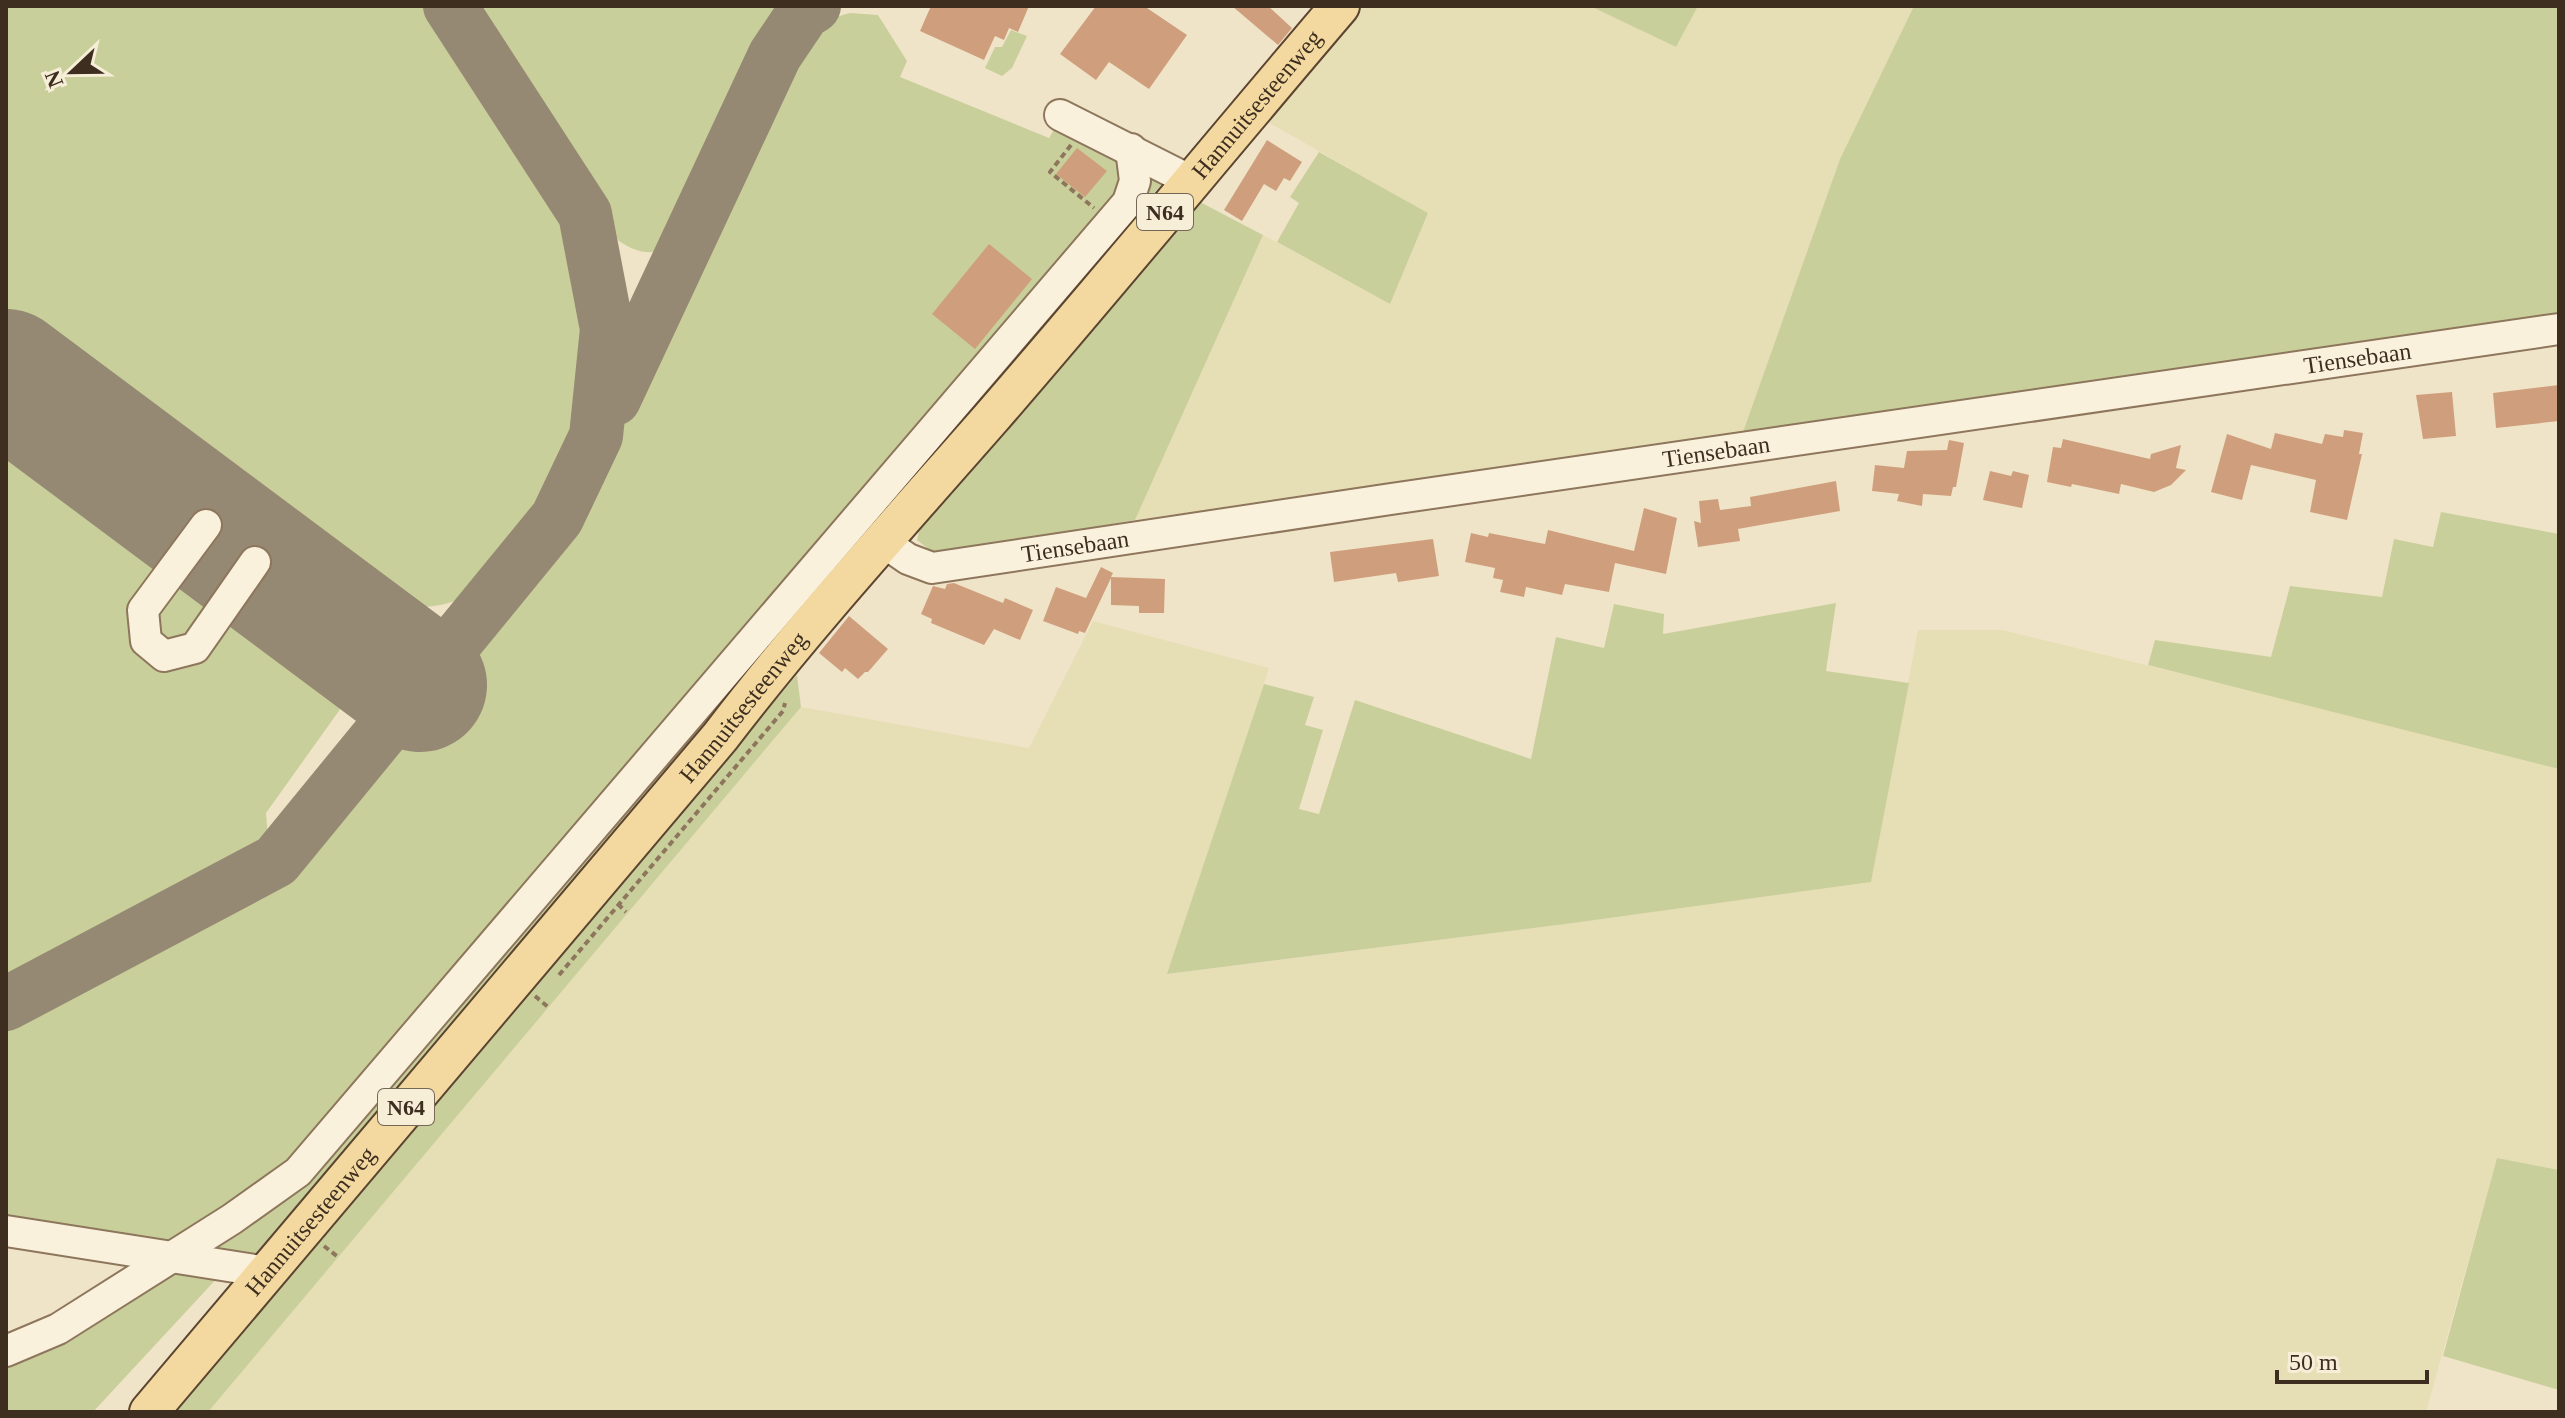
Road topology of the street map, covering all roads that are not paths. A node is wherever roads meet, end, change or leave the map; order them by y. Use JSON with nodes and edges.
{"nodes":[{"id":1,"x":1340,"y":6,"type":"edge"},
{"id":2,"x":1073,"y":122,"type":"road end"},
{"id":3,"x":1131,"y":149,"type":"junction"},
{"id":4,"x":1191,"y":181,"type":"junction"},
{"id":5,"x":2559,"y":329,"type":"edge"},
{"id":6,"x":206,"y":525,"type":"dead end"},
{"id":7,"x":882,"y":541,"type":"junction"},
{"id":8,"x":255,"y":562,"type":"dead end"},
{"id":9,"x":6,"y":1231,"type":"edge"},
{"id":10,"x":175,"y":1256,"type":"junction"},
{"id":11,"x":267,"y":1272,"type":"junction"},
{"id":12,"x":6,"y":1351,"type":"edge"},
{"id":13,"x":149,"y":1412,"type":"edge"}],
"edges":[{"from":1,"to":4,"type":"main road","name":"Hannuitsesteenweg","number":"N64"},
{"from":2,"to":3,"type":"street"},
{"from":3,"to":4,"type":"street"},
{"from":3,"to":10,"type":"street"},
{"from":4,"to":7,"type":"main road","name":"Hannuitsesteenweg","number":"N64"},
{"from":5,"to":7,"type":"street","name":"Tiensebaan"},
{"from":6,"to":8,"type":"street"},
{"from":7,"to":11,"type":"main road","name":"Hannuitsesteenweg","number":"N64"},
{"from":9,"to":10,"type":"street"},
{"from":10,"to":11,"type":"street"},
{"from":10,"to":12,"type":"street"},
{"from":11,"to":13,"type":"main road","name":"Hannuitsesteenweg","number":"N64"}]}
